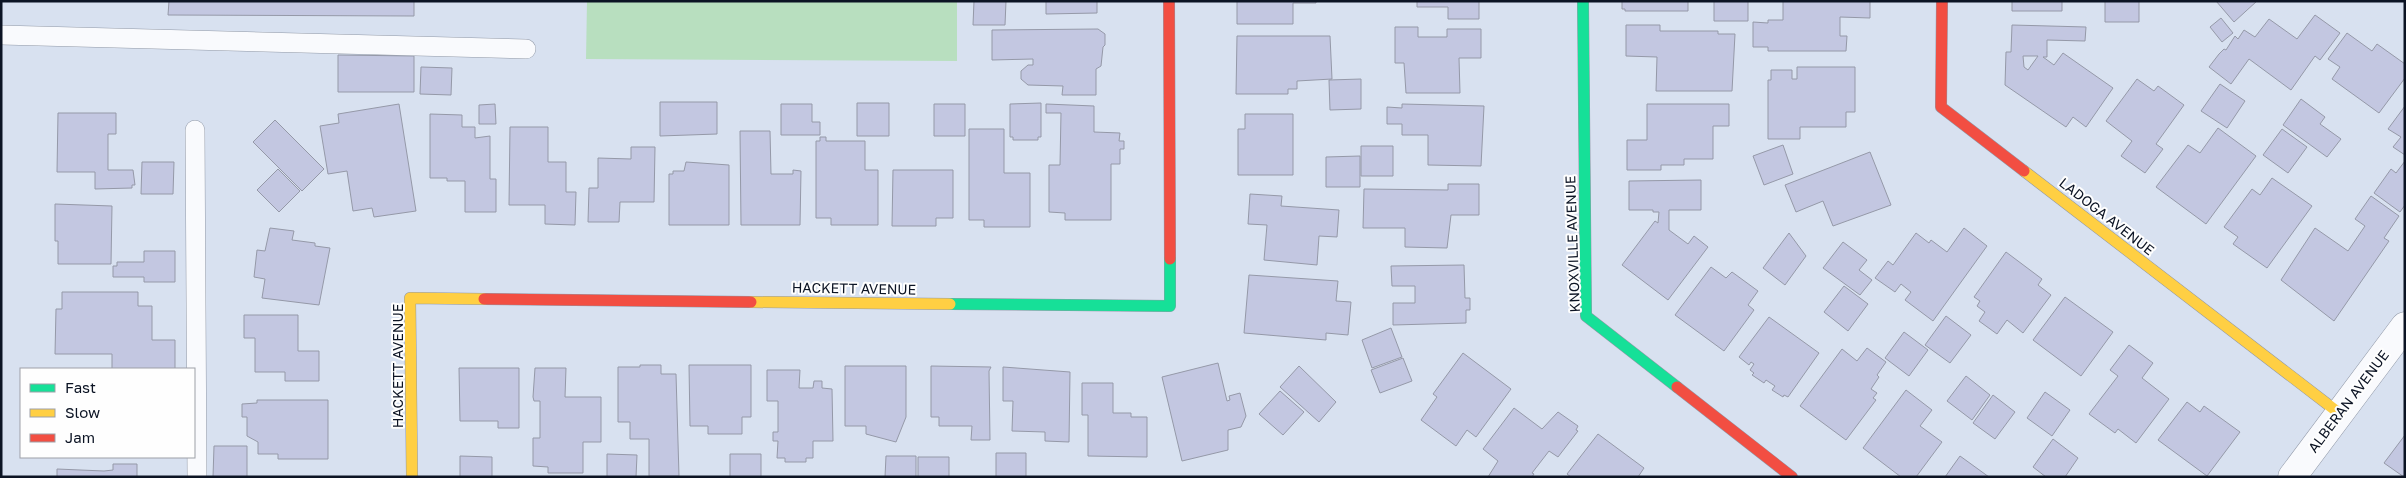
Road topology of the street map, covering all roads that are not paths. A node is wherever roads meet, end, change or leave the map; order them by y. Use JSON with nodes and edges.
{"nodes":[{"id":1,"x":1169,"y":1,"type":"edge"},
{"id":2,"x":1583,"y":1,"type":"edge"},
{"id":3,"x":1942,"y":1,"type":"edge"},
{"id":4,"x":1,"y":35,"type":"edge"},
{"id":5,"x":526,"y":49,"type":"dead end"},
{"id":6,"x":195,"y":130,"type":"dead end"},
{"id":7,"x":2405,"y":326,"type":"edge"},
{"id":8,"x":2339,"y":413,"type":"junction"},
{"id":9,"x":197,"y":477,"type":"edge"},
{"id":10,"x":412,"y":477,"type":"edge"},
{"id":11,"x":1792,"y":477,"type":"edge"},
{"id":12,"x":2292,"y":477,"type":"edge"}],
"edges":[{"from":1,"to":10,"type":"street","name":"HACKETT AVENUE"},
{"from":2,"to":11,"type":"street","name":"KNOXVILLE AVENUE"},
{"from":3,"to":8,"type":"street","name":"LADOGA AVENUE"},
{"from":4,"to":5,"type":"lane"},
{"from":6,"to":9,"type":"lane"},
{"from":7,"to":8,"type":"street","name":"ALBERAN AVENUE"},
{"from":8,"to":12,"type":"street","name":"ALBERAN AVENUE"}]}
